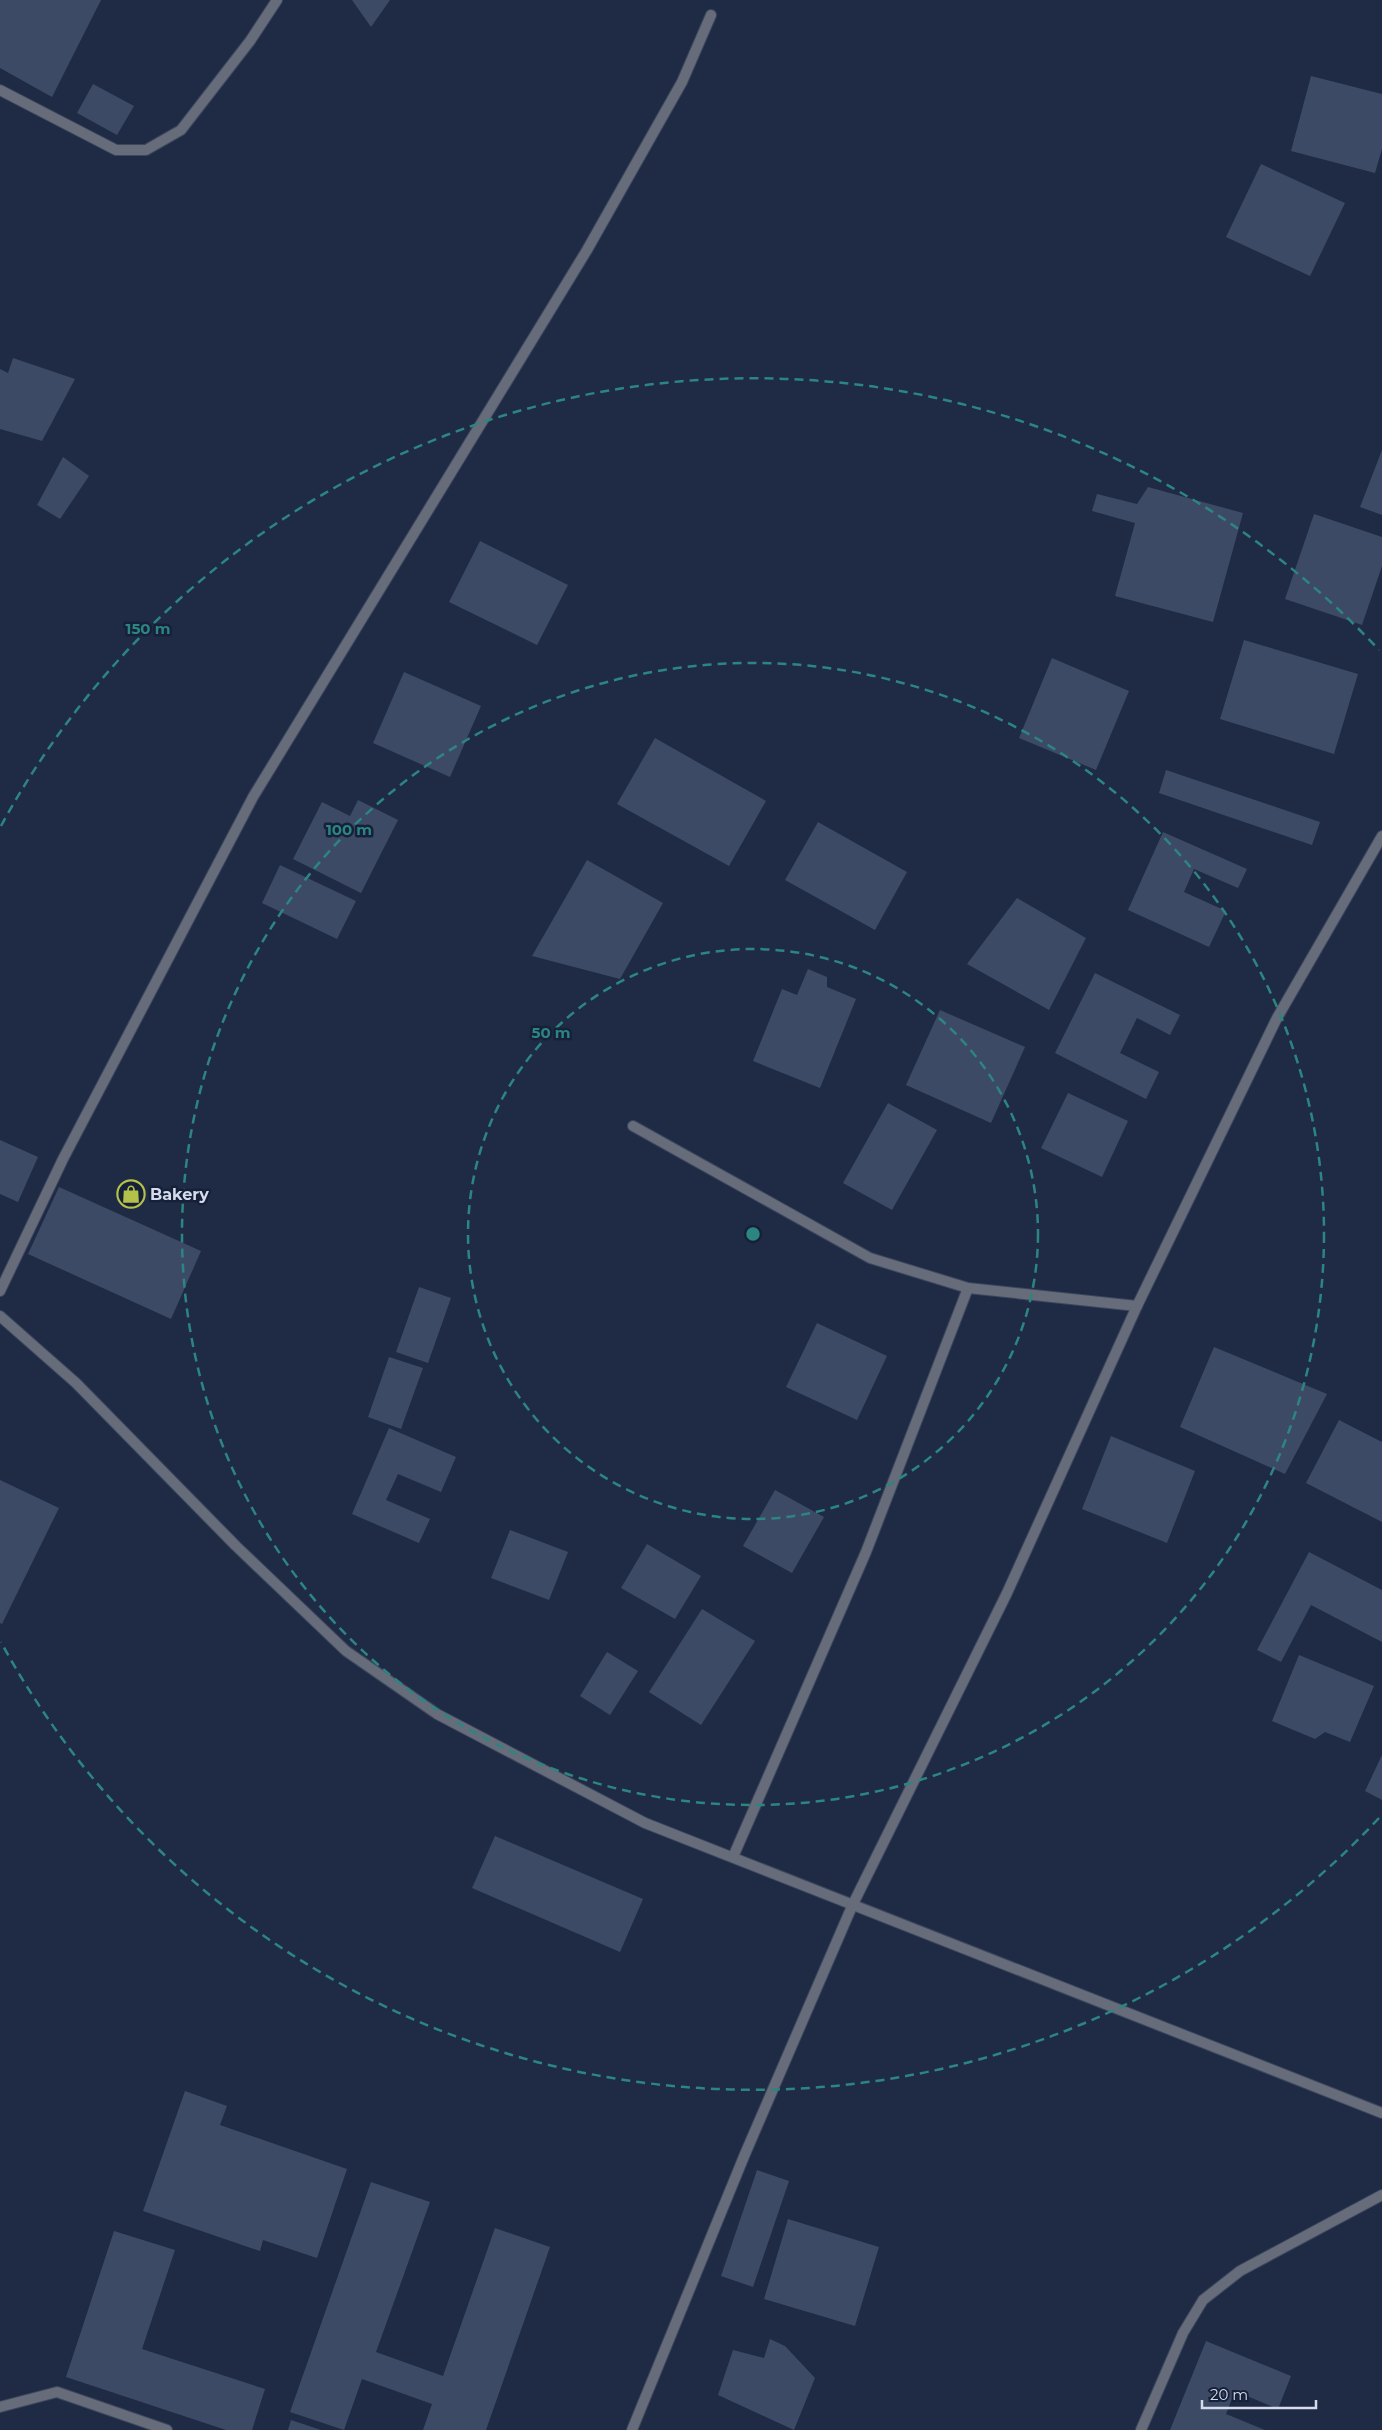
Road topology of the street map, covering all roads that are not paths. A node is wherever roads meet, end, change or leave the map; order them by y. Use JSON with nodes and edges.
{"nodes":[{"id":1,"x":277,"y":0,"type":"edge"},
{"id":2,"x":710,"y":15,"type":"dead end"},
{"id":3,"x":0,"y":90,"type":"edge"},
{"id":4,"x":1382,"y":836,"type":"edge"},
{"id":5,"x":633,"y":1126,"type":"dead end"},
{"id":6,"x":968,"y":1288,"type":"junction"},
{"id":7,"x":0,"y":1291,"type":"edge"},
{"id":8,"x":1138,"y":1306,"type":"junction"},
{"id":9,"x":0,"y":1316,"type":"edge"},
{"id":10,"x":733,"y":1857,"type":"junction"},
{"id":11,"x":853,"y":1904,"type":"junction"},
{"id":12,"x":1382,"y":2113,"type":"edge"},
{"id":13,"x":1382,"y":2195,"type":"edge"},
{"id":14,"x":0,"y":2407,"type":"edge"},
{"id":15,"x":167,"y":2430,"type":"edge"},
{"id":16,"x":632,"y":2430,"type":"edge"},
{"id":17,"x":1141,"y":2430,"type":"edge"}],
"edges":[{"from":1,"to":3,"type":"street"},
{"from":2,"to":7,"type":"street"},
{"from":4,"to":8,"type":"street"},
{"from":5,"to":6,"type":"street"},
{"from":6,"to":8,"type":"street"},
{"from":6,"to":10,"type":"street"},
{"from":8,"to":11,"type":"street"},
{"from":9,"to":10,"type":"street"},
{"from":10,"to":11,"type":"street"},
{"from":11,"to":12,"type":"street"},
{"from":11,"to":16,"type":"street"},
{"from":13,"to":17,"type":"street"},
{"from":14,"to":15,"type":"street"}]}
